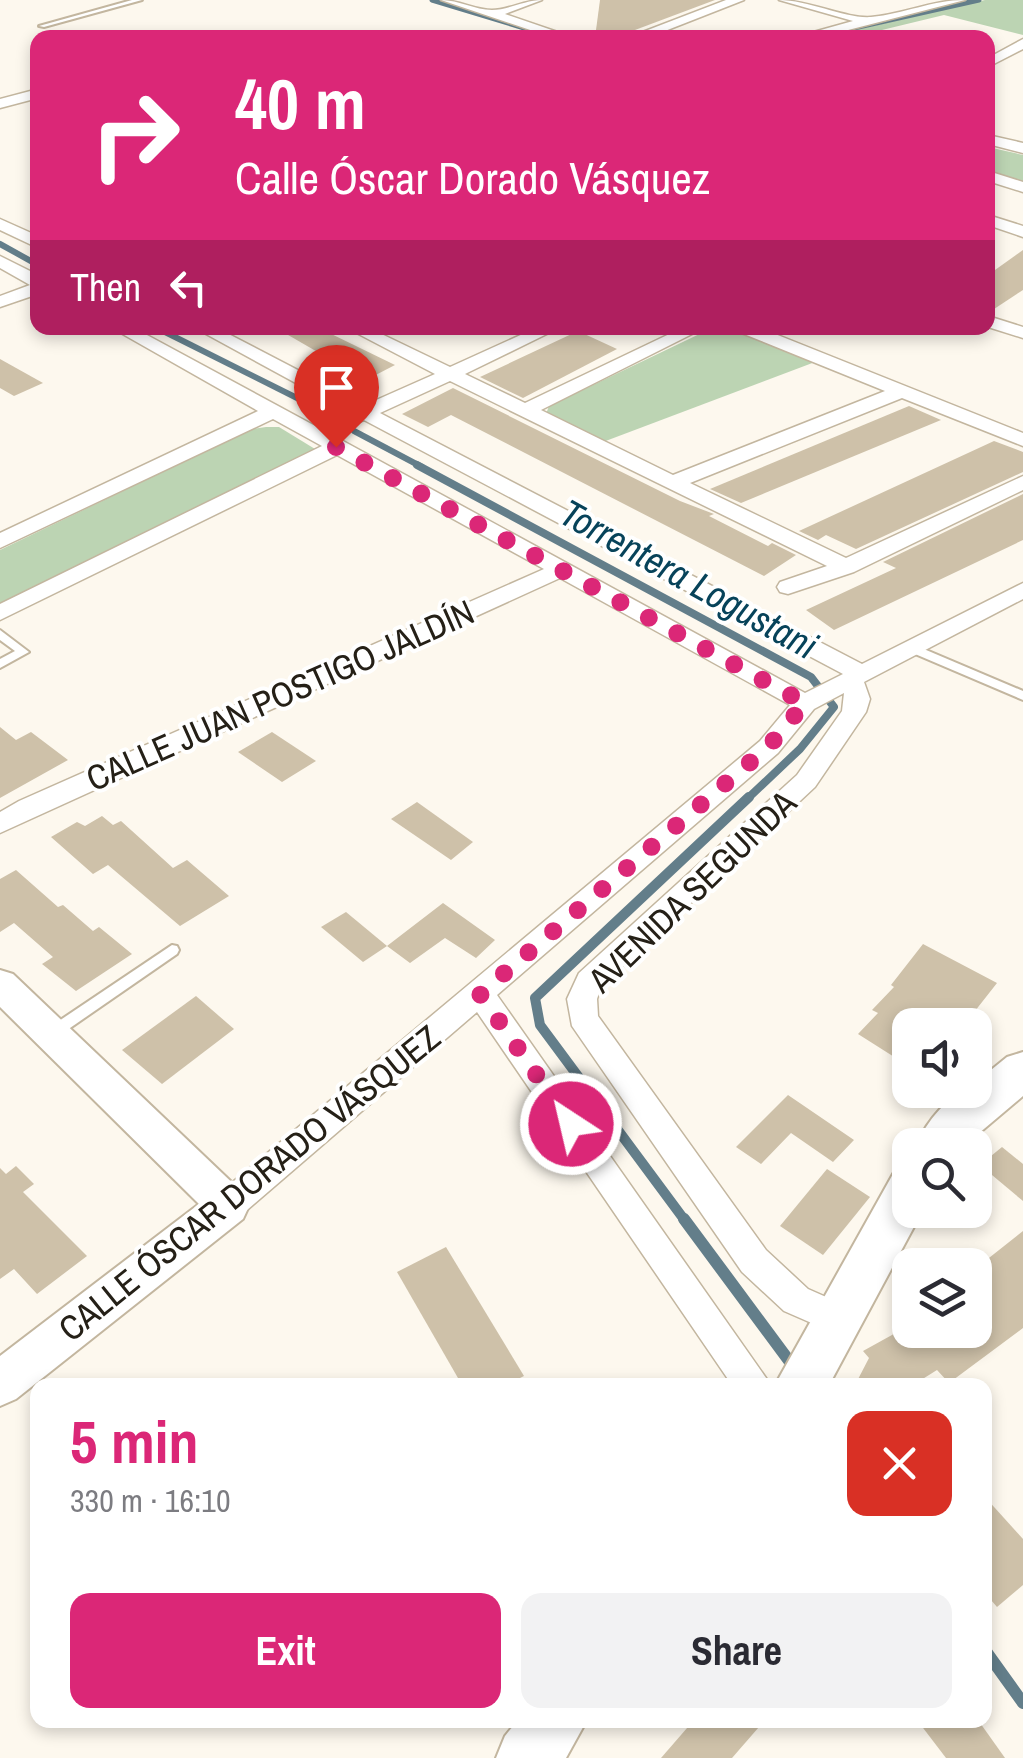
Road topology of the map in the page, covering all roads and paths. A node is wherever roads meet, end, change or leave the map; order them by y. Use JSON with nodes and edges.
{"nodes":[{"id":1,"x":138,"y":0,"type":"edge"},
{"id":2,"x":536,"y":0,"type":"edge"},
{"id":3,"x":738,"y":0,"type":"edge"},
{"id":4,"x":785,"y":0,"type":"edge"},
{"id":5,"x":958,"y":0,"type":"edge"},
{"id":6,"x":441,"y":2,"type":"edge"},
{"id":7,"x":492,"y":14,"type":"junction"},
{"id":8,"x":42,"y":26,"type":"dead end"},
{"id":9,"x":869,"y":29,"type":"junction"},
{"id":10,"x":518,"y":30,"type":"edge"},
{"id":11,"x":543,"y":30,"type":"edge"},
{"id":12,"x":655,"y":30,"type":"edge"},
{"id":13,"x":861,"y":30,"type":"edge"},
{"id":14,"x":1023,"y":42,"type":"edge"},
{"id":15,"x":995,"y":59,"type":"edge"},
{"id":16,"x":995,"y":63,"type":"edge"},
{"id":17,"x":1023,"y":67,"type":"edge"},
{"id":18,"x":30,"y":95,"type":"edge"},
{"id":19,"x":0,"y":104,"type":"edge"},
{"id":20,"x":995,"y":142,"type":"edge"},
{"id":21,"x":1023,"y":148,"type":"edge"},
{"id":22,"x":995,"y":178,"type":"edge"},
{"id":23,"x":1023,"y":187,"type":"edge"},
{"id":24,"x":995,"y":222,"type":"edge"},
{"id":25,"x":0,"y":224,"type":"edge"},
{"id":26,"x":1023,"y":232,"type":"edge"},
{"id":27,"x":30,"y":236,"type":"edge"},
{"id":28,"x":0,"y":262,"type":"edge"},
{"id":29,"x":30,"y":280,"type":"edge"},
{"id":30,"x":30,"y":289,"type":"edge"},
{"id":31,"x":0,"y":302,"type":"edge"},
{"id":32,"x":1023,"y":314,"type":"edge"},
{"id":33,"x":1006,"y":327,"type":"edge"},
{"id":34,"x":134,"y":335,"type":"edge"},
{"id":35,"x":217,"y":335,"type":"edge"},
{"id":36,"x":376,"y":335,"type":"edge"},
{"id":37,"x":395,"y":335,"type":"edge"},
{"id":38,"x":505,"y":335,"type":"edge"},
{"id":39,"x":531,"y":335,"type":"edge"},
{"id":40,"x":681,"y":335,"type":"edge"},
{"id":41,"x":762,"y":335,"type":"edge"},
{"id":42,"x":449,"y":366,"type":"junction"},
{"id":43,"x":902,"y":391,"type":"junction"},
{"id":44,"x":534,"y":406,"type":"junction"},
{"id":45,"x":354,"y":408,"type":"junction"},
{"id":46,"x":275,"y":412,"type":"junction"},
{"id":47,"x":317,"y":436,"type":"junction"},
{"id":48,"x":1023,"y":440,"type":"edge"},
{"id":49,"x":676,"y":481,"type":"junction"},
{"id":50,"x":1023,"y":482,"type":"edge"},
{"id":51,"x":0,"y":542,"type":"edge"},
{"id":52,"x":846,"y":567,"type":"junction"},
{"id":53,"x":562,"y":570,"type":"junction"},
{"id":54,"x":788,"y":587,"type":"dead end"},
{"id":55,"x":1023,"y":590,"type":"edge"},
{"id":56,"x":0,"y":613,"type":"edge"},
{"id":57,"x":0,"y":634,"type":"edge"},
{"id":58,"x":912,"y":648,"type":"junction"},
{"id":59,"x":0,"y":664,"type":"edge"},
{"id":60,"x":834,"y":688,"type":"junction"},
{"id":61,"x":1023,"y":696,"type":"edge"},
{"id":62,"x":0,"y":824,"type":"edge"},
{"id":63,"x":172,"y":950,"type":"dead end"},
{"id":64,"x":0,"y":984,"type":"edge"},
{"id":65,"x":480,"y":994,"type":"junction"},
{"id":66,"x":51,"y":1034,"type":"junction"},
{"id":67,"x":1018,"y":1080,"type":"edge"},
{"id":68,"x":951,"y":1128,"type":"edge"},
{"id":69,"x":228,"y":1206,"type":"junction"},
{"id":70,"x":892,"y":1221,"type":"edge"},
{"id":71,"x":819,"y":1355,"type":"edge"},
{"id":72,"x":748,"y":1378,"type":"edge"},
{"id":73,"x":0,"y":1384,"type":"edge"},
{"id":74,"x":551,"y":1728,"type":"edge"},
{"id":75,"x":527,"y":1758,"type":"edge"}],
"edges":[{"from":1,"to":8,"type":"lane"},
{"from":2,"to":7,"type":"street"},
{"from":3,"to":12,"type":"street"},
{"from":4,"to":9,"type":"street"},
{"from":5,"to":9,"type":"street"},
{"from":6,"to":7,"type":"street"},
{"from":6,"to":10,"type":"street"},
{"from":7,"to":11,"type":"street"},
{"from":9,"to":13,"type":"street"},
{"from":14,"to":15,"type":"street"},
{"from":16,"to":17,"type":"street"},
{"from":18,"to":19,"type":"street"},
{"from":20,"to":21,"type":"street"},
{"from":22,"to":23,"type":"street"},
{"from":24,"to":26,"type":"street"},
{"from":25,"to":27,"type":"street"},
{"from":28,"to":29,"type":"street"},
{"from":30,"to":31,"type":"street"},
{"from":32,"to":33,"type":"street"},
{"from":34,"to":46,"type":"street"},
{"from":35,"to":45,"type":"street"},
{"from":36,"to":42,"type":"street"},
{"from":37,"to":42,"type":"street"},
{"from":38,"to":42,"type":"street"},
{"from":39,"to":42,"type":"street"},
{"from":40,"to":44,"type":"street"},
{"from":41,"to":43,"type":"street"},
{"from":42,"to":44,"type":"street"},
{"from":42,"to":45,"type":"street"},
{"from":43,"to":48,"type":"street"},
{"from":43,"to":49,"type":"street"},
{"from":44,"to":49,"type":"street"},
{"from":45,"to":47,"type":"street"},
{"from":45,"to":60,"type":"street"},
{"from":46,"to":47,"type":"street"},
{"from":46,"to":51,"type":"street"},
{"from":47,"to":53,"type":"street"},
{"from":47,"to":56,"type":"street"},
{"from":49,"to":52,"type":"street"},
{"from":50,"to":52,"type":"street"},
{"from":52,"to":54,"type":"street"},
{"from":53,"to":60,"type":"street"},
{"from":53,"to":62,"type":"street","name":"CALLE JUAN POSTIGO JALDÍN"},
{"from":55,"to":58,"type":"street","name":"CALLE ÓSCAR DORADO VÁSQUEZ"},
{"from":57,"to":59,"type":"lane"},
{"from":58,"to":60,"type":"street","name":"CALLE ÓSCAR DORADO VÁSQUEZ"},
{"from":58,"to":61,"type":"lane"},
{"from":60,"to":65,"type":"street","name":"CALLE ÓSCAR DORADO VÁSQUEZ"},
{"from":60,"to":71,"type":"street","name":"AVENIDA SEGUNDA"},
{"from":63,"to":66,"type":"lane"},
{"from":64,"to":66,"type":"street"},
{"from":65,"to":69,"type":"street","name":"CALLE ÓSCAR DORADO VÁSQUEZ"},
{"from":65,"to":72,"type":"street"},
{"from":66,"to":69,"type":"street"},
{"from":67,"to":68,"type":"main road"},
{"from":69,"to":73,"type":"street","name":"CALLE ÓSCAR DORADO VÁSQUEZ"},
{"from":70,"to":71,"type":"main road"},
{"from":74,"to":75,"type":"main road"}]}
